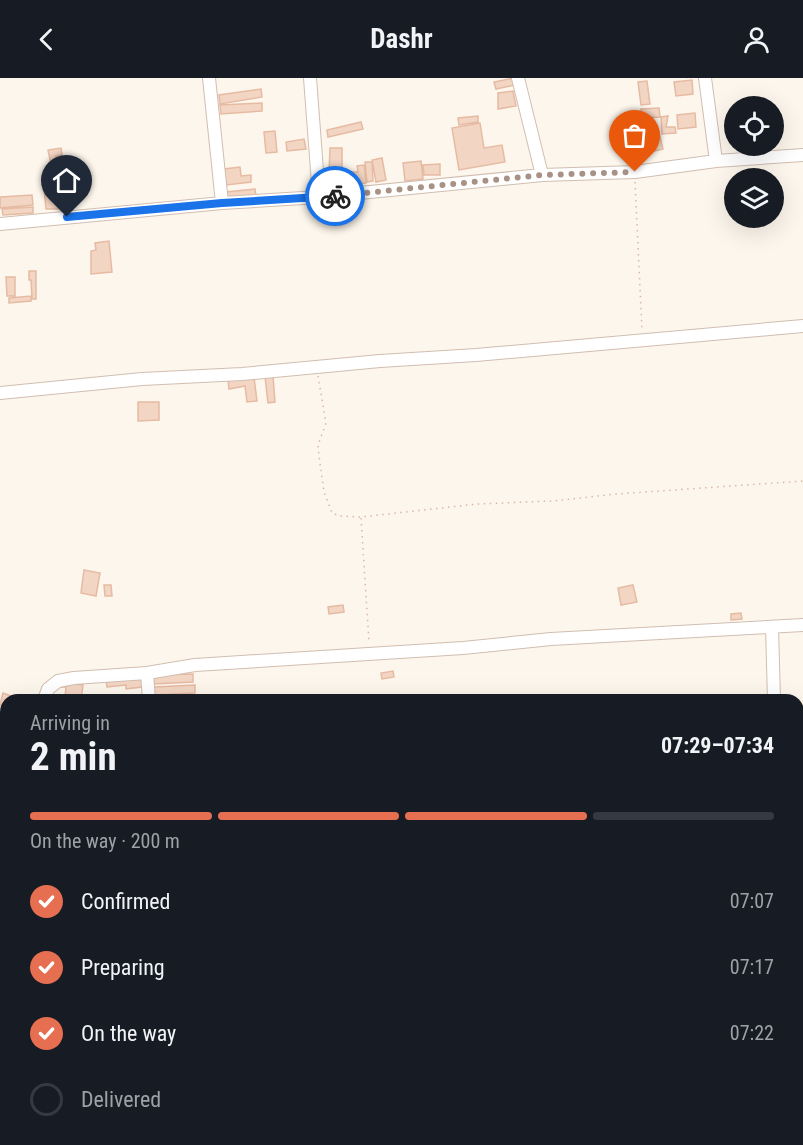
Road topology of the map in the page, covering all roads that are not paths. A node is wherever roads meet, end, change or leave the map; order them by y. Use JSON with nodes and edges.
{"nodes":[{"id":1,"x":209,"y":78,"type":"edge"},
{"id":2,"x":310,"y":78,"type":"edge"},
{"id":3,"x":518,"y":78,"type":"edge"},
{"id":4,"x":705,"y":78,"type":"edge"},
{"id":5,"x":803,"y":155,"type":"edge"},
{"id":6,"x":716,"y":161,"type":"junction"},
{"id":7,"x":542,"y":175,"type":"junction"},
{"id":8,"x":319,"y":197,"type":"junction"},
{"id":9,"x":222,"y":203,"type":"junction"},
{"id":10,"x":0,"y":224,"type":"edge"},
{"id":11,"x":803,"y":326,"type":"edge"},
{"id":12,"x":0,"y":393,"type":"edge"},
{"id":13,"x":803,"y":626,"type":"edge"},
{"id":14,"x":772,"y":627,"type":"junction"},
{"id":15,"x":147,"y":673,"type":"junction"},
{"id":16,"x":46,"y":694,"type":"edge"},
{"id":17,"x":149,"y":694,"type":"edge"},
{"id":18,"x":774,"y":694,"type":"edge"}],
"edges":[{"from":1,"to":9,"type":"street"},
{"from":2,"to":8,"type":"street"},
{"from":3,"to":7,"type":"street"},
{"from":4,"to":6,"type":"street"},
{"from":5,"to":6,"type":"street"},
{"from":6,"to":7,"type":"street"},
{"from":7,"to":8,"type":"street"},
{"from":8,"to":9,"type":"street"},
{"from":9,"to":10,"type":"street"},
{"from":11,"to":12,"type":"street"},
{"from":13,"to":14,"type":"street"},
{"from":14,"to":15,"type":"street"},
{"from":14,"to":18,"type":"street"},
{"from":15,"to":16,"type":"street"},
{"from":15,"to":17,"type":"street"}]}
